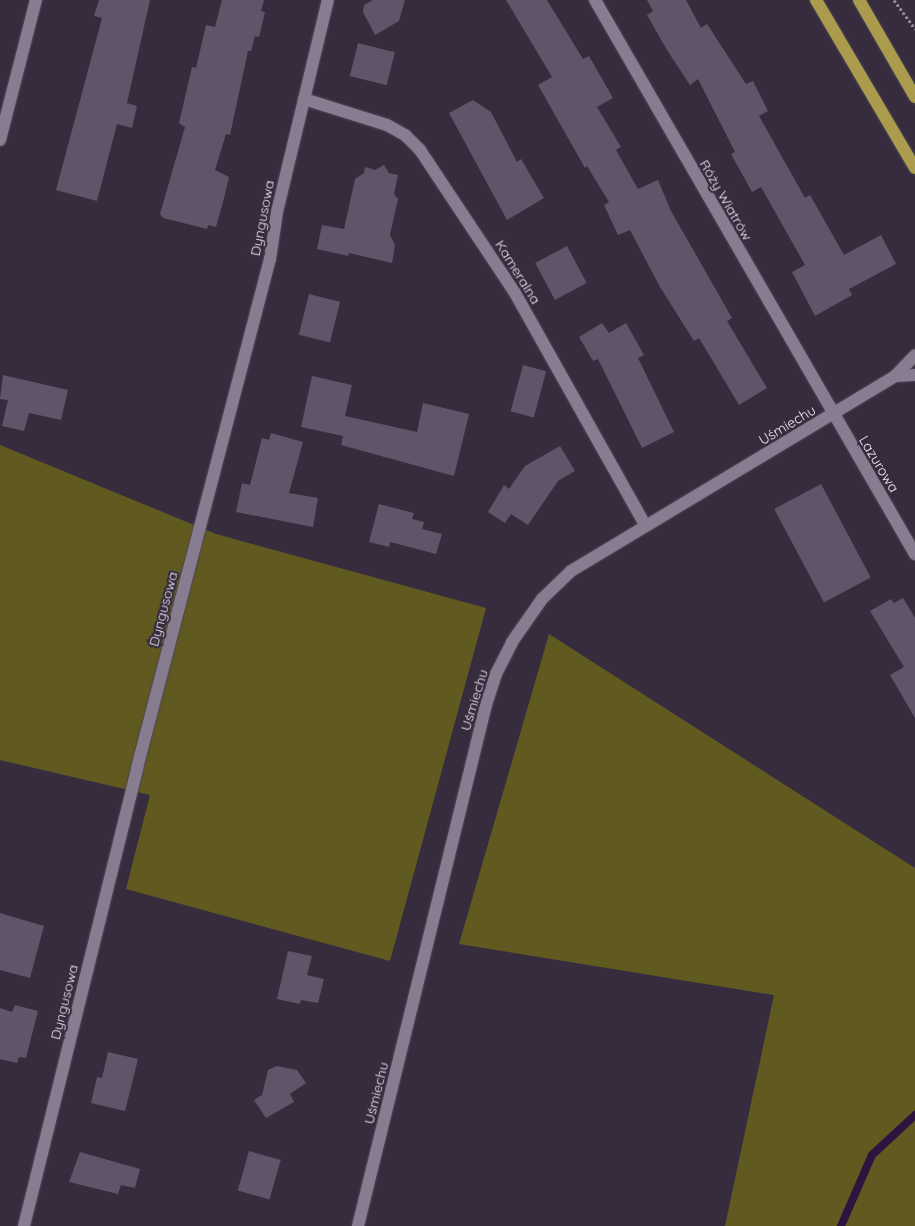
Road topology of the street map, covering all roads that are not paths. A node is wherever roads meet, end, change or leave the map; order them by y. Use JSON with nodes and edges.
{"nodes":[{"id":1,"x":36,"y":0,"type":"edge"},
{"id":2,"x":328,"y":0,"type":"edge"},
{"id":3,"x":595,"y":0,"type":"edge"},
{"id":4,"x":816,"y":0,"type":"edge"},
{"id":5,"x":859,"y":0,"type":"edge"},
{"id":6,"x":915,"y":96,"type":"edge"},
{"id":7,"x":304,"y":99,"type":"junction"},
{"id":8,"x":4,"y":104,"type":"edge"},
{"id":9,"x":0,"y":140,"type":"edge"},
{"id":10,"x":915,"y":168,"type":"edge"},
{"id":11,"x":915,"y":355,"type":"edge"},
{"id":12,"x":915,"y":375,"type":"edge"},
{"id":13,"x":895,"y":376,"type":"junction"},
{"id":14,"x":832,"y":415,"type":"junction"},
{"id":15,"x":646,"y":526,"type":"junction"},
{"id":16,"x":915,"y":554,"type":"edge"},
{"id":17,"x":24,"y":1226,"type":"edge"},
{"id":18,"x":358,"y":1226,"type":"edge"}],
"edges":[{"from":1,"to":8,"type":"street"},
{"from":2,"to":7,"type":"street","name":"Dyngusowa"},
{"from":3,"to":14,"type":"street","name":"Róży Wiatrów"},
{"from":4,"to":10,"type":"main road"},
{"from":5,"to":6,"type":"main road"},
{"from":7,"to":15,"type":"street","name":"Kameralna"},
{"from":7,"to":17,"type":"street","name":"Dyngusowa"},
{"from":8,"to":9,"type":"street"},
{"from":11,"to":13,"type":"street","name":"Uśmiechu"},
{"from":12,"to":13,"type":"street","name":"Uśmiechu"},
{"from":13,"to":14,"type":"street","name":"Uśmiechu"},
{"from":14,"to":15,"type":"street","name":"Uśmiechu"},
{"from":14,"to":16,"type":"street","name":"Lazurowa"},
{"from":15,"to":18,"type":"street","name":"Uśmiechu"}]}
